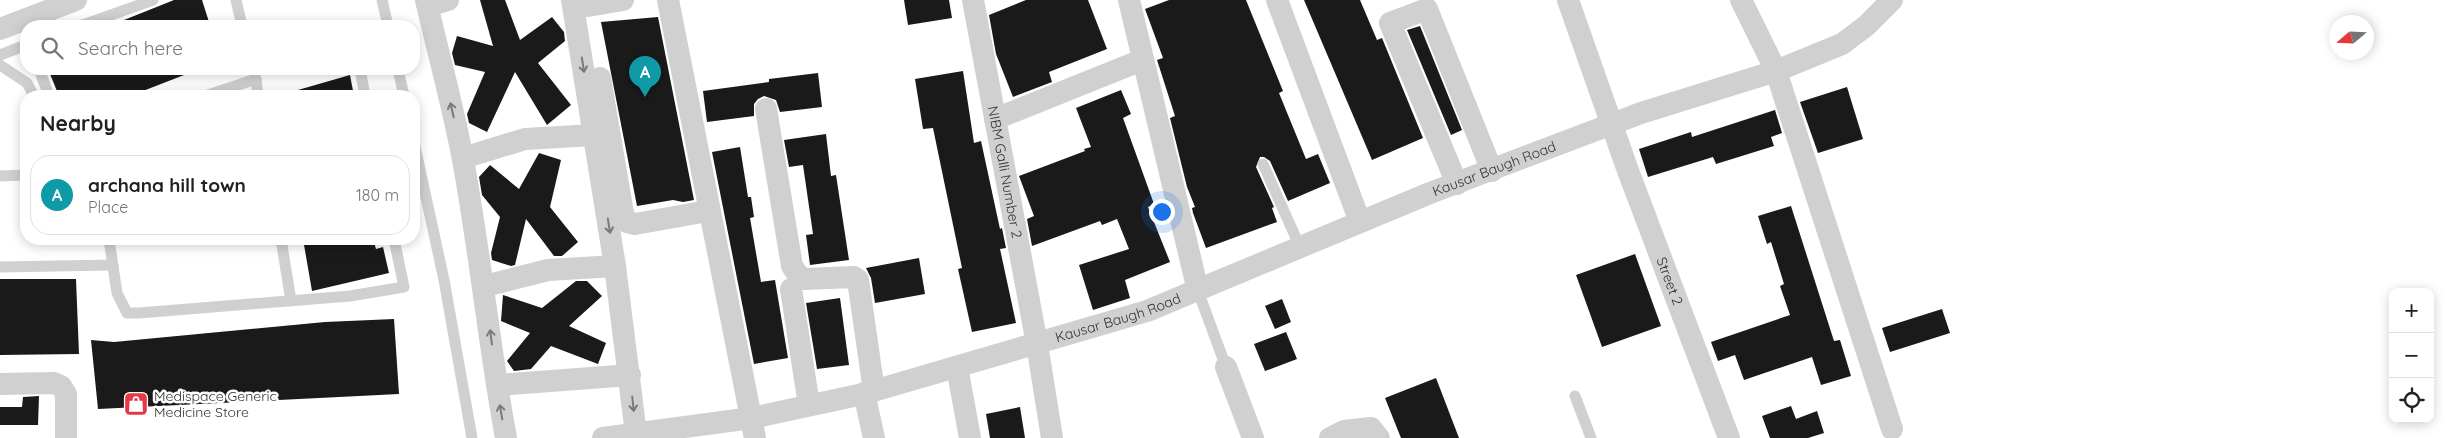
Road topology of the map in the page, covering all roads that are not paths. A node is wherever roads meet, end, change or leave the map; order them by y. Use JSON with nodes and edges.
{"nodes":[{"id":1,"x":76,"y":0,"type":"edge"},
{"id":2,"x":153,"y":0,"type":"edge"},
{"id":3,"x":236,"y":0,"type":"edge"},
{"id":4,"x":382,"y":0,"type":"edge"},
{"id":5,"x":623,"y":0,"type":"edge"},
{"id":6,"x":668,"y":0,"type":"edge"},
{"id":7,"x":973,"y":0,"type":"edge"},
{"id":8,"x":1129,"y":0,"type":"edge"},
{"id":9,"x":1277,"y":0,"type":"edge"},
{"id":10,"x":1568,"y":0,"type":"edge"},
{"id":11,"x":1741,"y":0,"type":"edge"},
{"id":12,"x":1892,"y":0,"type":"edge"},
{"id":13,"x":434,"y":2,"type":"edge"},
{"id":14,"x":583,"y":2,"type":"edge"},
{"id":15,"x":24,"y":20,"type":"edge"},
{"id":16,"x":97,"y":20,"type":"edge"},
{"id":17,"x":241,"y":20,"type":"edge"},
{"id":18,"x":387,"y":20,"type":"edge"},
{"id":19,"x":20,"y":21,"type":"edge"},
{"id":20,"x":0,"y":29,"type":"edge"},
{"id":21,"x":20,"y":47,"type":"edge"},
{"id":22,"x":0,"y":55,"type":"edge"},
{"id":23,"x":1142,"y":60,"type":"junction"},
{"id":24,"x":0,"y":66,"type":"edge"},
{"id":25,"x":1776,"y":71,"type":"junction"},
{"id":26,"x":41,"y":75,"type":"edge"},
{"id":27,"x":252,"y":75,"type":"edge"},
{"id":28,"x":254,"y":75,"type":"edge"},
{"id":29,"x":361,"y":75,"type":"edge"},
{"id":30,"x":399,"y":75,"type":"edge"},
{"id":31,"x":31,"y":90,"type":"edge"},
{"id":32,"x":47,"y":90,"type":"edge"},
{"id":33,"x":218,"y":90,"type":"edge"},
{"id":34,"x":257,"y":90,"type":"edge"},
{"id":35,"x":364,"y":90,"type":"edge"},
{"id":36,"x":403,"y":90,"type":"edge"},
{"id":37,"x":766,"y":109,"type":"dead end"},
{"id":38,"x":995,"y":118,"type":"junction"},
{"id":39,"x":1611,"y":124,"type":"junction"},
{"id":40,"x":594,"y":135,"type":"junction"},
{"id":41,"x":463,"y":158,"type":"junction"},
{"id":42,"x":1263,"y":164,"type":"dead end"},
{"id":43,"x":420,"y":170,"type":"edge"},
{"id":44,"x":1492,"y":170,"type":"junction"},
{"id":45,"x":20,"y":175,"type":"edge"},
{"id":46,"x":0,"y":176,"type":"edge"},
{"id":47,"x":1457,"y":184,"type":"junction"},
{"id":48,"x":708,"y":211,"type":"junction"},
{"id":49,"x":1360,"y":222,"type":"junction"},
{"id":50,"x":110,"y":245,"type":"edge"},
{"id":51,"x":282,"y":245,"type":"edge"},
{"id":52,"x":395,"y":245,"type":"edge"},
{"id":53,"x":1300,"y":247,"type":"junction"},
{"id":54,"x":113,"y":264,"type":"junction"},
{"id":55,"x":615,"y":266,"type":"junction"},
{"id":56,"x":0,"y":267,"type":"edge"},
{"id":57,"x":485,"y":286,"type":"junction"},
{"id":58,"x":791,"y":289,"type":"dead end"},
{"id":59,"x":1198,"y":290,"type":"junction"},
{"id":60,"x":291,"y":301,"type":"junction"},
{"id":61,"x":1038,"y":344,"type":"junction"},
{"id":62,"x":957,"y":367,"type":"junction"},
{"id":63,"x":1226,"y":367,"type":"joint"},
{"id":64,"x":630,"y":374,"type":"junction"},
{"id":65,"x":0,"y":384,"type":"edge"},
{"id":66,"x":497,"y":385,"type":"junction"},
{"id":67,"x":869,"y":392,"type":"junction"},
{"id":68,"x":1574,"y":396,"type":"dead end"},
{"id":69,"x":809,"y":405,"type":"junction"},
{"id":70,"x":753,"y":428,"type":"edge"},
{"id":71,"x":1892,"y":429,"type":"dead end"},
{"id":72,"x":719,"y":430,"type":"edge"},
{"id":73,"x":619,"y":437,"type":"edge"},
{"id":74,"x":66,"y":438,"type":"edge"},
{"id":75,"x":472,"y":438,"type":"edge"},
{"id":76,"x":506,"y":438,"type":"edge"},
{"id":77,"x":874,"y":438,"type":"edge"},
{"id":78,"x":970,"y":438,"type":"edge"},
{"id":79,"x":1052,"y":438,"type":"edge"},
{"id":80,"x":1253,"y":438,"type":"edge"},
{"id":81,"x":1330,"y":438,"type":"edge"},
{"id":82,"x":1379,"y":438,"type":"edge"},
{"id":83,"x":1591,"y":438,"type":"edge"},
{"id":84,"x":1729,"y":438,"type":"edge"}],
"edges":[{"from":1,"to":15,"type":"street"},
{"from":2,"to":16,"type":"lane"},
{"from":3,"to":17,"type":"lane"},
{"from":4,"to":18,"type":"lane"},
{"from":5,"to":14,"type":"street"},
{"from":6,"to":48,"type":"street"},
{"from":7,"to":38,"type":"street","name":"NIBM Galli Number 2"},
{"from":8,"to":23,"type":"street"},
{"from":9,"to":49,"type":"street"},
{"from":10,"to":39,"type":"street","name":"Street 2"},
{"from":11,"to":25,"type":"street"},
{"from":12,"to":25,"type":"street","name":"Kausar Baugh Road"},
{"from":41,"to":13,"type":"street","one_way":true},
{"from":14,"to":40,"type":"street","one_way":true},
{"from":14,"to":48,"type":"street"},
{"from":19,"to":20,"type":"street"},
{"from":21,"to":22,"type":"lane"},
{"from":23,"to":38,"type":"street"},
{"from":23,"to":59,"type":"street"},
{"from":24,"to":31,"type":"lane"},
{"from":25,"to":39,"type":"street","name":"Kausar Baugh Road"},
{"from":25,"to":71,"type":"street"},
{"from":26,"to":32,"type":"lane"},
{"from":27,"to":33,"type":"lane"},
{"from":28,"to":34,"type":"lane"},
{"from":29,"to":35,"type":"lane"},
{"from":30,"to":36,"type":"lane"},
{"from":37,"to":67,"type":"street"},
{"from":38,"to":61,"type":"street","name":"NIBM Galli Number 2"},
{"from":39,"to":44,"type":"street","name":"Kausar Baugh Road"},
{"from":39,"to":84,"type":"street","name":"Street 2"},
{"from":40,"to":41,"type":"street"},
{"from":40,"to":55,"type":"street","one_way":true},
{"from":41,"to":57,"type":"street"},
{"from":42,"to":53,"type":"lane"},
{"from":43,"to":75,"type":"lane"},
{"from":44,"to":47,"type":"street","name":"Kausar Baugh Road"},
{"from":44,"to":47,"type":"street"},
{"from":45,"to":46,"type":"lane"},
{"from":47,"to":49,"type":"street","name":"Kausar Baugh Road"},
{"from":48,"to":70,"type":"street"},
{"from":49,"to":53,"type":"street","name":"Kausar Baugh Road"},
{"from":50,"to":54,"type":"lane"},
{"from":51,"to":60,"type":"lane"},
{"from":52,"to":60,"type":"lane"},
{"from":53,"to":59,"type":"street","name":"Kausar Baugh Road"},
{"from":54,"to":56,"type":"lane"},
{"from":54,"to":60,"type":"lane"},
{"from":55,"to":57,"type":"street"},
{"from":55,"to":64,"type":"street"},
{"from":66,"to":57,"type":"street","one_way":true},
{"from":58,"to":69,"type":"street"},
{"from":59,"to":61,"type":"street","name":"Kausar Baugh Road"},
{"from":59,"to":63,"type":"lane"},
{"from":61,"to":62,"type":"street","name":"Kausar Baugh Road"},
{"from":61,"to":79,"type":"street","name":"NIBM Galli Number 2"},
{"from":62,"to":67,"type":"street","name":"Kausar Baugh Road"},
{"from":62,"to":78,"type":"street"},
{"from":63,"to":80,"type":"street"},
{"from":64,"to":66,"type":"street"},
{"from":64,"to":73,"type":"street","one_way":true},
{"from":65,"to":74,"type":"street"},
{"from":76,"to":66,"type":"street","one_way":true},
{"from":67,"to":69,"type":"street","name":"Kausar Baugh Road"},
{"from":67,"to":77,"type":"street"},
{"from":68,"to":83,"type":"lane"},
{"from":69,"to":70,"type":"street","name":"Kausar Baugh Road"},
{"from":70,"to":72,"type":"street","name":"Kausar Baugh Road"},
{"from":72,"to":73,"type":"street","name":"Kausar Baugh Road"},
{"from":81,"to":82,"type":"street"}]}
